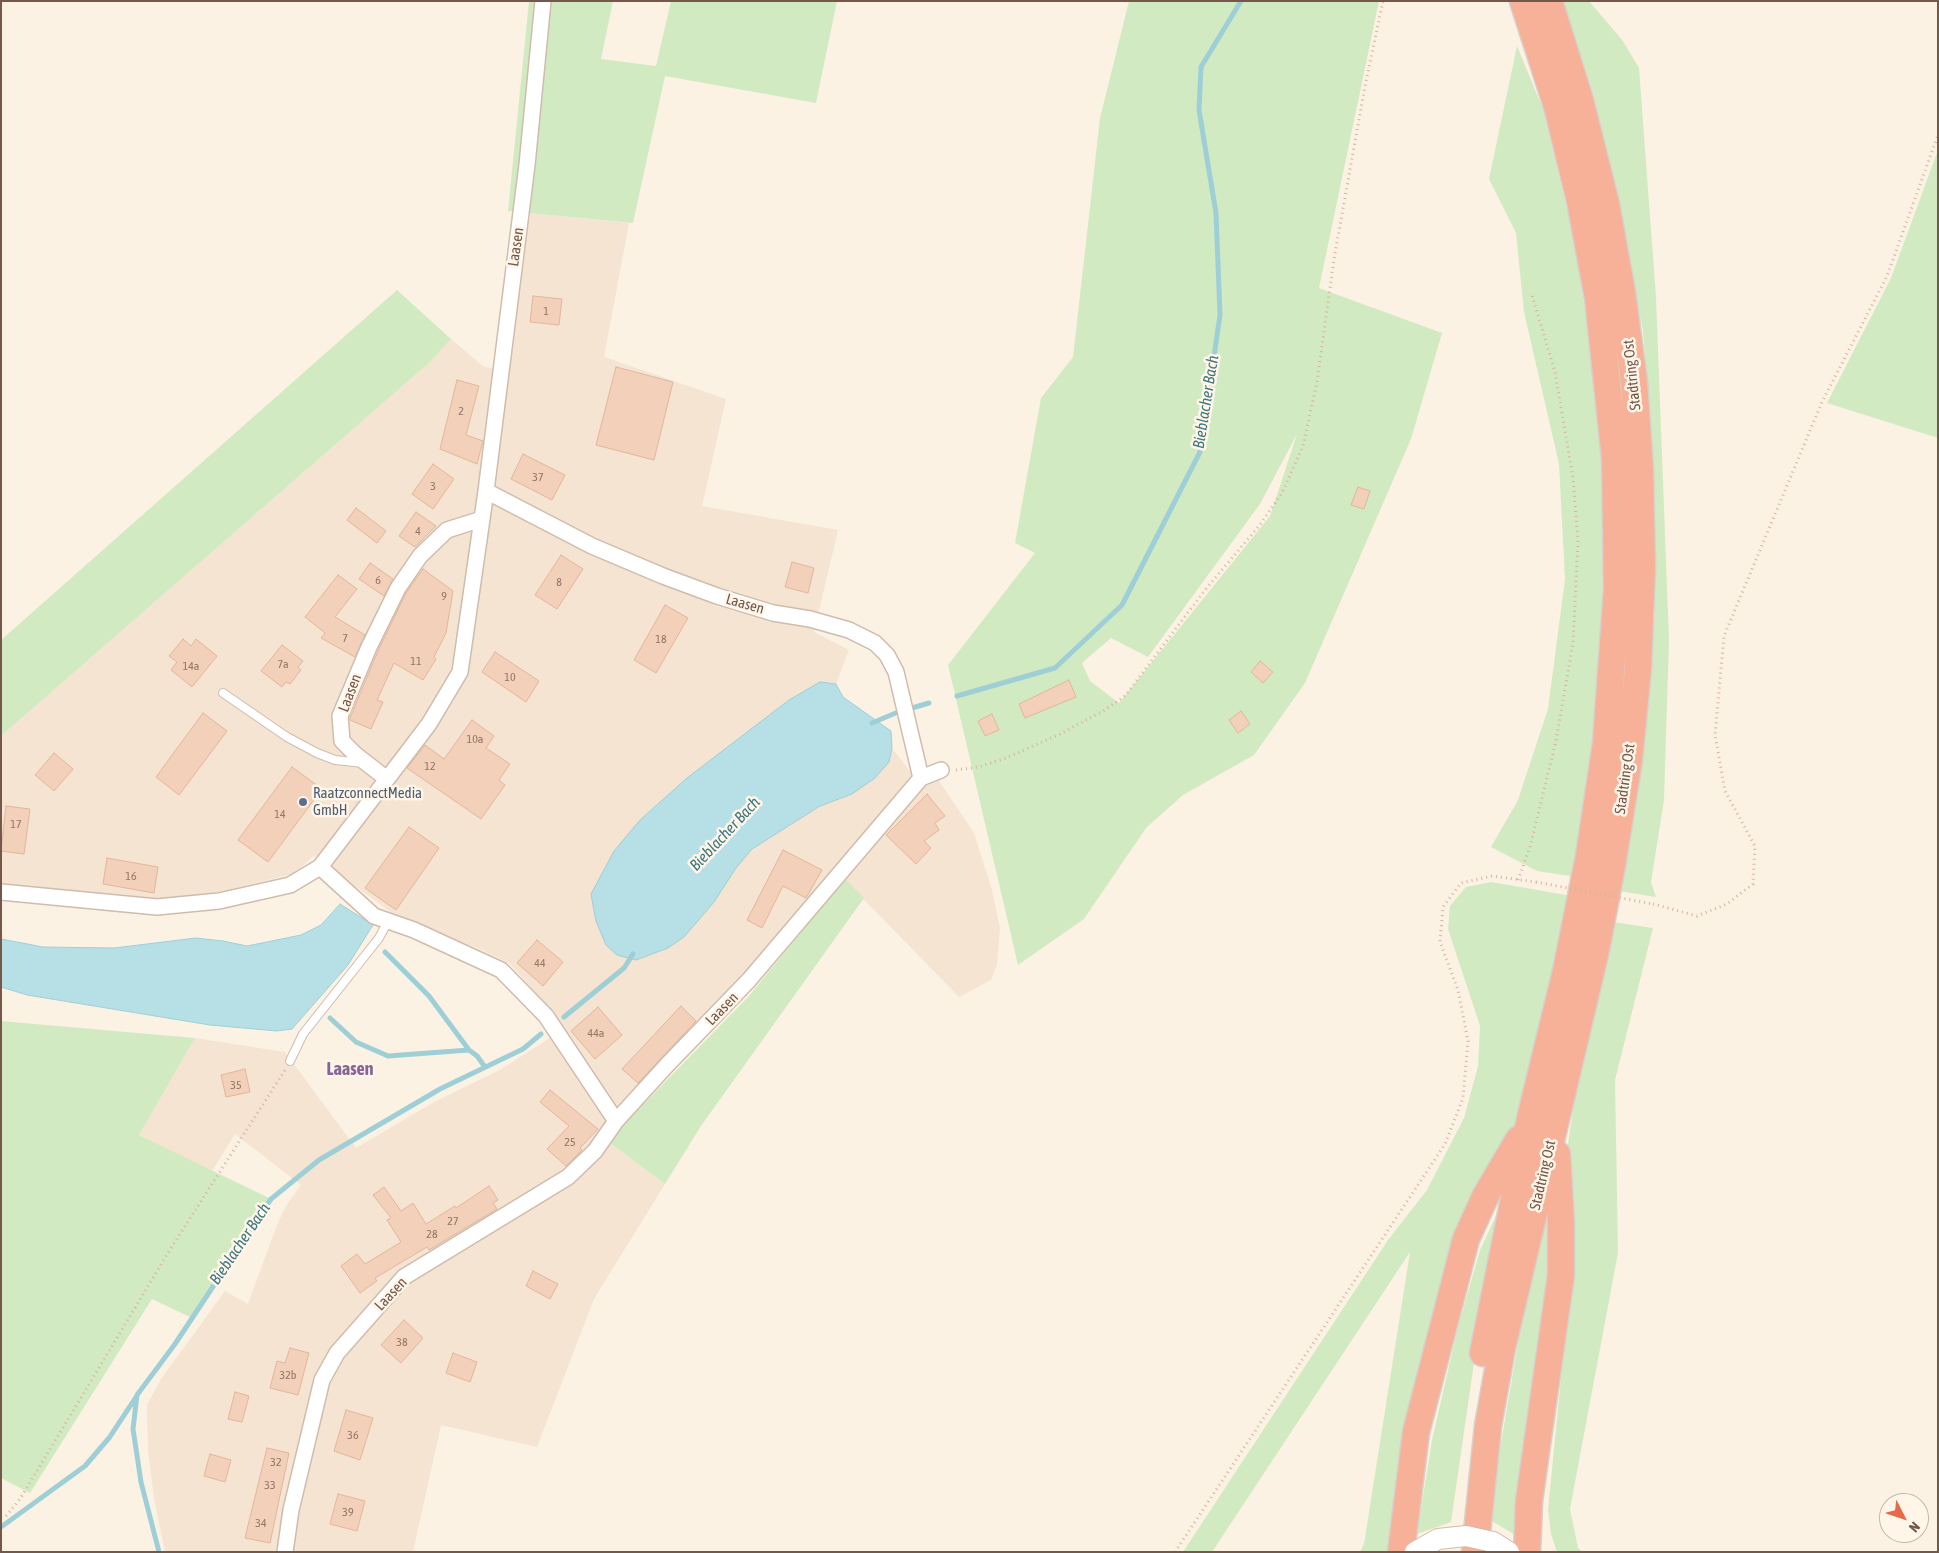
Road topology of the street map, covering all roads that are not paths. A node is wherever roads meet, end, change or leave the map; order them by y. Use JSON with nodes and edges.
{"nodes":[{"id":1,"x":543,"y":1,"type":"edge"},
{"id":2,"x":1523,"y":1,"type":"edge"},
{"id":3,"x":1549,"y":1,"type":"edge"},
{"id":4,"x":1569,"y":103,"type":"junction"},
{"id":5,"x":486,"y":492,"type":"junction"},
{"id":6,"x":482,"y":518,"type":"junction"},
{"id":7,"x":223,"y":694,"type":"dead end"},
{"id":8,"x":366,"y":762,"type":"junction"},
{"id":9,"x":941,"y":770,"type":"road end"},
{"id":10,"x":387,"y":778,"type":"junction"},
{"id":11,"x":921,"y":778,"type":"junction"},
{"id":12,"x":320,"y":867,"type":"junction"},
{"id":13,"x":1,"y":892,"type":"edge"},
{"id":14,"x":388,"y":921,"type":"junction"},
{"id":15,"x":290,"y":1061,"type":"road end"},
{"id":16,"x":616,"y":1121,"type":"junction"},
{"id":17,"x":1543,"y":1121,"type":"junction"},
{"id":18,"x":1529,"y":1501,"type":"junction"},
{"id":19,"x":285,"y":1552,"type":"edge"},
{"id":20,"x":1401,"y":1552,"type":"edge"},
{"id":21,"x":1415,"y":1552,"type":"edge"},
{"id":22,"x":1458,"y":1552,"type":"edge"},
{"id":23,"x":1475,"y":1552,"type":"edge"},
{"id":24,"x":1509,"y":1552,"type":"edge"},
{"id":25,"x":1527,"y":1552,"type":"edge"},
{"id":26,"x":1546,"y":1552,"type":"edge"}],
"edges":[{"from":1,"to":5,"type":"street","name":"Laasen"},
{"from":2,"to":4,"type":"highway","name":"Stadtring Ost"},
{"from":3,"to":4,"type":"highway","name":"Stadtring Ost"},
{"from":4,"to":17,"type":"highway","name":"Stadtring Ost"},
{"from":5,"to":6,"type":"street","name":"Laasen"},
{"from":5,"to":11,"type":"street","name":"Laasen"},
{"from":6,"to":8,"type":"street","name":"Laasen"},
{"from":6,"to":10,"type":"street","name":"Laasen"},
{"from":7,"to":8,"type":"lane"},
{"from":8,"to":10,"type":"street","name":"Laasen"},
{"from":9,"to":11,"type":"street","name":"Laasen"},
{"from":10,"to":12,"type":"street","name":"Laasen"},
{"from":11,"to":16,"type":"street","name":"Laasen"},
{"from":12,"to":13,"type":"street","name":"Laasen"},
{"from":12,"to":14,"type":"street"},
{"from":14,"to":15,"type":"lane"},
{"from":14,"to":16,"type":"street"},
{"from":16,"to":19,"type":"street","name":"Laasen"},
{"from":17,"to":18,"type":"highway"},
{"from":17,"to":20,"type":"highway"},
{"from":17,"to":22,"type":"highway","name":"Stadtring Ost"},
{"from":17,"to":23,"type":"highway","name":"Stadtring Ost"},
{"from":18,"to":25,"type":"highway"},
{"from":18,"to":26,"type":"highway"},
{"from":21,"to":24,"type":"main road","bridge":true}]}
